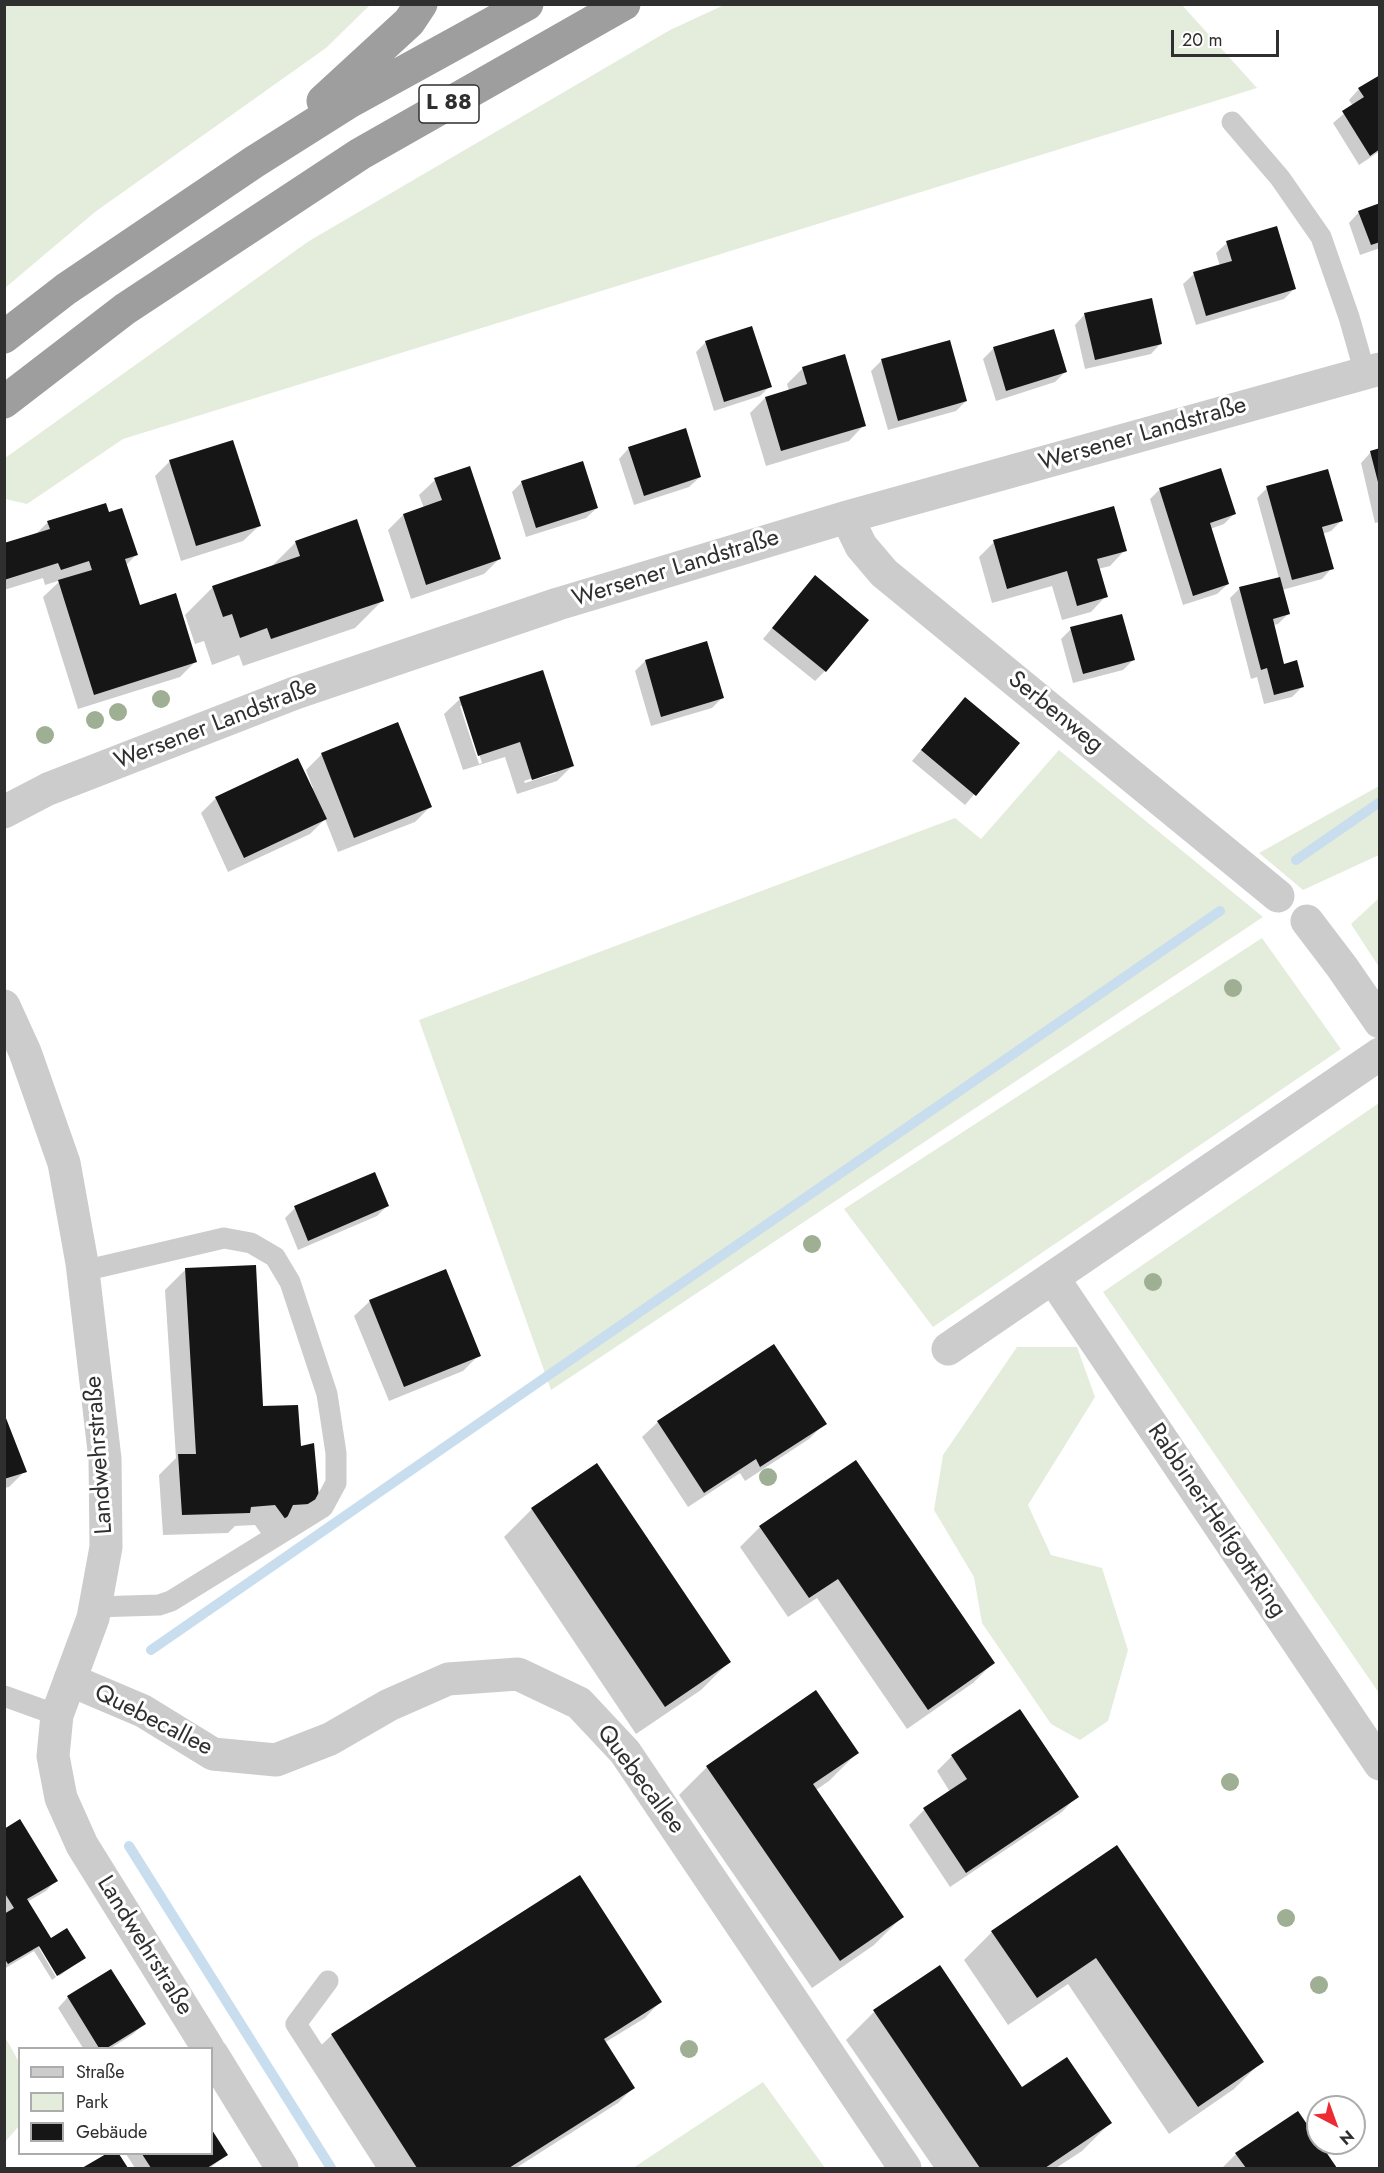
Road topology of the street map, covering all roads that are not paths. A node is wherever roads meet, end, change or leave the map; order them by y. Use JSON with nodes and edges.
{"nodes":[{"id":1,"x":421,"y":4,"type":"edge"},
{"id":2,"x":527,"y":4,"type":"edge"},
{"id":3,"x":624,"y":4,"type":"edge"},
{"id":4,"x":1232,"y":122,"type":"dead end"},
{"id":5,"x":254,"y":162,"type":"junction"},
{"id":6,"x":4,"y":337,"type":"edge"},
{"id":7,"x":1372,"y":371,"type":"edge"},
{"id":8,"x":4,"y":402,"type":"edge"},
{"id":9,"x":847,"y":517,"type":"junction"},
{"id":10,"x":4,"y":812,"type":"edge"},
{"id":11,"x":1278,"y":896,"type":"dead end"},
{"id":12,"x":1307,"y":921,"type":"dead end"},
{"id":13,"x":4,"y":1006,"type":"edge"},
{"id":14,"x":1380,"y":1022,"type":"edge"},
{"id":15,"x":1380,"y":1054,"type":"edge"},
{"id":16,"x":83,"y":1271,"type":"junction"},
{"id":17,"x":1053,"y":1278,"type":"junction"},
{"id":18,"x":948,"y":1349,"type":"dead end"},
{"id":19,"x":95,"y":1607,"type":"junction"},
{"id":20,"x":70,"y":1680,"type":"junction"},
{"id":21,"x":4,"y":1696,"type":"edge"},
{"id":22,"x":57,"y":1715,"type":"junction"},
{"id":23,"x":1380,"y":1764,"type":"edge"},
{"id":24,"x":328,"y":1981,"type":"dead end"},
{"id":25,"x":207,"y":2047,"type":"edge"},
{"id":26,"x":213,"y":2056,"type":"edge"},
{"id":27,"x":386,"y":2164,"type":"dead end"},
{"id":28,"x":282,"y":2169,"type":"edge"},
{"id":29,"x":905,"y":2169,"type":"edge"}],
"edges":[{"from":1,"to":5,"type":"highway"},
{"from":2,"to":5,"type":"highway","number":"L 88"},
{"from":3,"to":8,"type":"highway","number":"L 88"},
{"from":4,"to":7,"type":"lane","name":"Wersener Landstraße"},
{"from":5,"to":6,"type":"highway","number":"L 88"},
{"from":7,"to":9,"type":"street","name":"Wersener Landstraße"},
{"from":9,"to":10,"type":"street","name":"Wersener Landstraße"},
{"from":9,"to":11,"type":"street","name":"Serbenweg"},
{"from":12,"to":14,"type":"street"},
{"from":13,"to":16,"type":"street","name":"Landwehrstraße"},
{"from":15,"to":17,"type":"street"},
{"from":16,"to":19,"type":"street","name":"Landwehrstraße"},
{"from":16,"to":19,"type":"lane"},
{"from":17,"to":18,"type":"street"},
{"from":17,"to":23,"type":"street","name":"Rabbiner-Helfgott-Ring"},
{"from":19,"to":20,"type":"street","name":"Landwehrstraße"},
{"from":20,"to":22,"type":"street","name":"Landwehrstraße"},
{"from":20,"to":29,"type":"street","name":"Quebecallee"},
{"from":21,"to":22,"type":"lane"},
{"from":22,"to":25,"type":"street","name":"Landwehrstraße"},
{"from":24,"to":27,"type":"lane"},
{"from":26,"to":28,"type":"street"}]}
